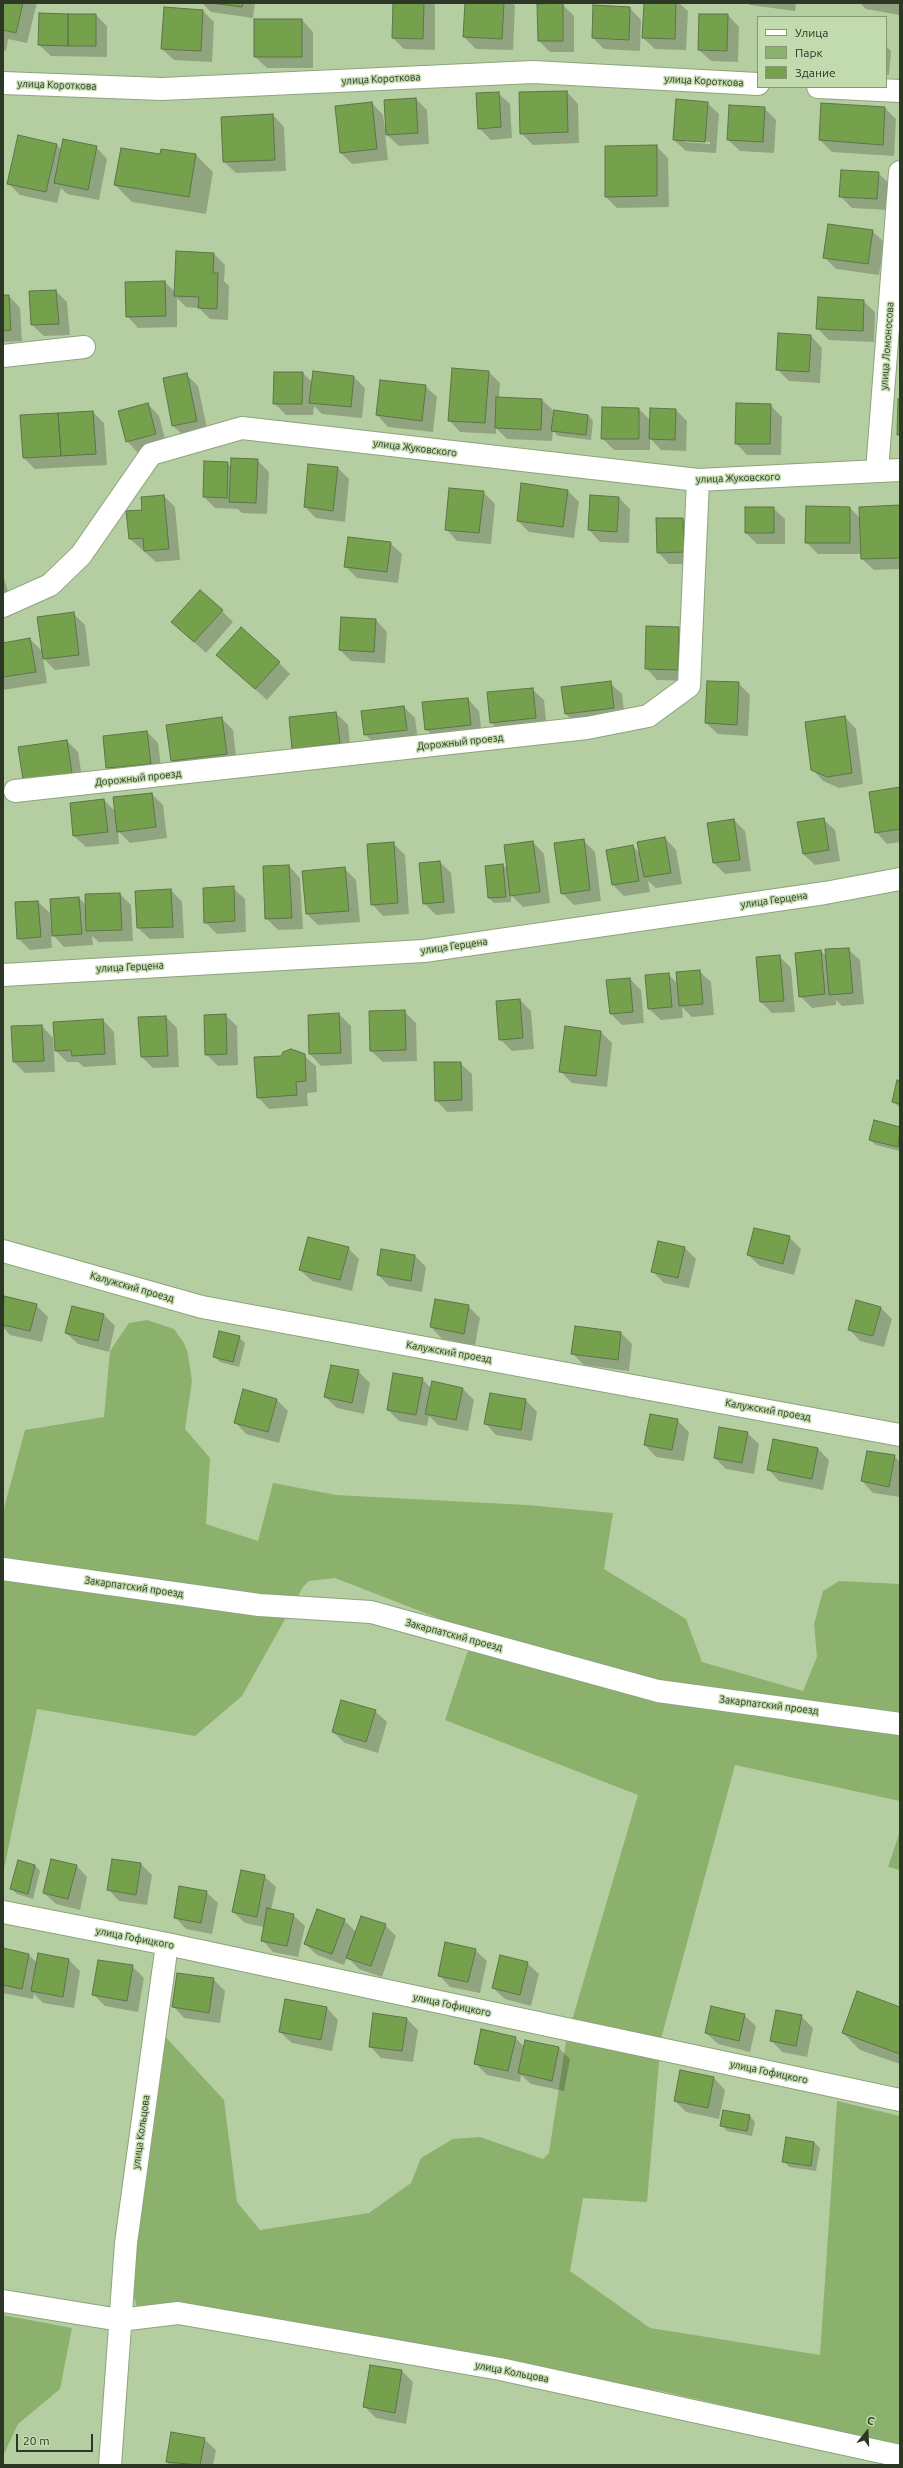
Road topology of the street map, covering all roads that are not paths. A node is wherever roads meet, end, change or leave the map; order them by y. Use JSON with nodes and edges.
{"nodes":[{"id":1,"x":3,"y":83,"type":"edge"},
{"id":2,"x":757,"y":84,"type":"edge"},
{"id":3,"x":838,"y":88,"type":"edge"},
{"id":4,"x":900,"y":91,"type":"edge"},
{"id":5,"x":900,"y":172,"type":"edge"},
{"id":6,"x":84,"y":347,"type":"dead end"},
{"id":7,"x":3,"y":356,"type":"edge"},
{"id":8,"x":900,"y":470,"type":"edge"},
{"id":9,"x":877,"y":471,"type":"junction"},
{"id":10,"x":698,"y":480,"type":"junction"},
{"id":11,"x":3,"y":606,"type":"edge"},
{"id":12,"x":15,"y":791,"type":"dead end"},
{"id":13,"x":900,"y":878,"type":"edge"},
{"id":14,"x":3,"y":975,"type":"edge"},
{"id":15,"x":3,"y":1251,"type":"edge"},
{"id":16,"x":900,"y":1434,"type":"edge"},
{"id":17,"x":3,"y":1569,"type":"edge"},
{"id":18,"x":900,"y":1724,"type":"edge"},
{"id":19,"x":3,"y":1912,"type":"edge"},
{"id":20,"x":167,"y":1944,"type":"junction"},
{"id":21,"x":900,"y":2100,"type":"edge"},
{"id":22,"x":3,"y":2301,"type":"edge"},
{"id":23,"x":120,"y":2320,"type":"junction"},
{"id":24,"x":900,"y":2456,"type":"edge"},
{"id":25,"x":110,"y":2465,"type":"edge"}],
"edges":[{"from":1,"to":2,"type":"street","name":"улица Короткова"},
{"from":3,"to":4,"type":"street"},
{"from":5,"to":9,"type":"street","name":"улица Ломоносова"},
{"from":6,"to":7,"type":"street"},
{"from":8,"to":9,"type":"street","name":"улица Жуковского"},
{"from":9,"to":10,"type":"street","name":"улица Жуковского"},
{"from":10,"to":11,"type":"street","name":"улица Жуковского"},
{"from":10,"to":12,"type":"street","name":"Дорожный проезд"},
{"from":13,"to":14,"type":"street","name":"улица Герцена"},
{"from":15,"to":16,"type":"street","name":"Калужский проезд"},
{"from":17,"to":18,"type":"street","name":"Закарпатский проезд"},
{"from":19,"to":20,"type":"street","name":"улица Гофицкого"},
{"from":20,"to":21,"type":"street","name":"улица Гофицкого"},
{"from":20,"to":23,"type":"street","name":"улица Кольцова"},
{"from":22,"to":23,"type":"street","name":"улица Кольцова"},
{"from":23,"to":24,"type":"street","name":"улица Кольцова"},
{"from":23,"to":25,"type":"street","name":"улица Кольцова"}]}
